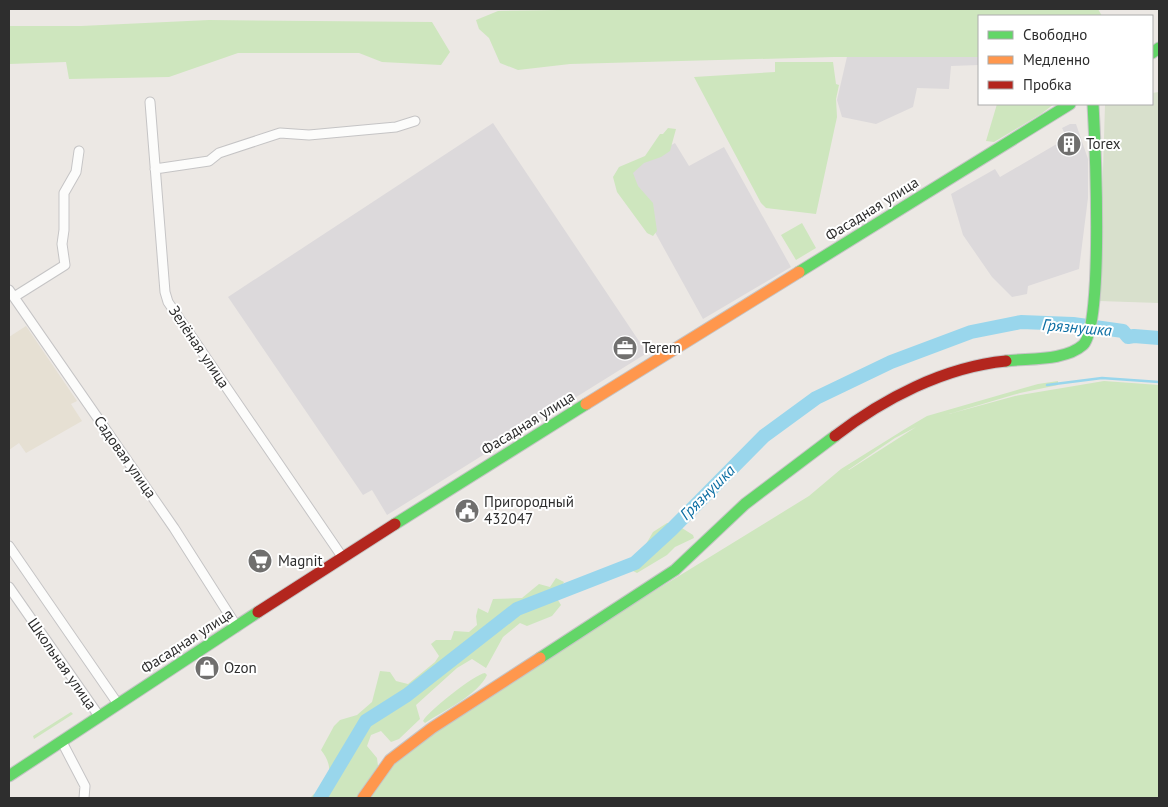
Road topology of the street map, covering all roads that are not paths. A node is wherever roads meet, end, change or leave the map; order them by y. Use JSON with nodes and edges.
{"nodes":[{"id":1,"x":150,"y":102,"type":"dead end"},
{"id":2,"x":1068,"y":105,"type":"edge"},
{"id":3,"x":1093,"y":105,"type":"edge"},
{"id":4,"x":415,"y":121,"type":"dead end"},
{"id":5,"x":79,"y":151,"type":"dead end"},
{"id":6,"x":155,"y":169,"type":"junction"},
{"id":7,"x":11,"y":293,"type":"edge"},
{"id":8,"x":9,"y":546,"type":"edge"},
{"id":9,"x":343,"y":558,"type":"junction"},
{"id":10,"x":9,"y":587,"type":"edge"},
{"id":11,"x":236,"y":627,"type":"junction"},
{"id":12,"x":118,"y":704,"type":"junction"},
{"id":13,"x":99,"y":716,"type":"junction"},
{"id":14,"x":62,"y":742,"type":"junction"},
{"id":15,"x":9,"y":776,"type":"edge"},
{"id":16,"x":84,"y":798,"type":"edge"},
{"id":17,"x":363,"y":798,"type":"edge"}],
"edges":[{"from":1,"to":6,"type":"street","name":"Зелёная улица"},
{"from":2,"to":9,"type":"main road","name":"Фасадная улица"},
{"from":3,"to":17,"type":"main road"},
{"from":4,"to":6,"type":"street"},
{"from":5,"to":7,"type":"street"},
{"from":6,"to":9,"type":"street","name":"Зелёная улица"},
{"from":7,"to":11,"type":"street","name":"Садовая улица"},
{"from":8,"to":12,"type":"street"},
{"from":9,"to":11,"type":"main road","name":"Фасадная улица"},
{"from":10,"to":13,"type":"street","name":"Школьная улица"},
{"from":11,"to":12,"type":"main road","name":"Фасадная улица"},
{"from":12,"to":13,"type":"main road","name":"Фасадная улица"},
{"from":13,"to":14,"type":"main road","name":"Фасадная улица"},
{"from":14,"to":15,"type":"main road","name":"Фасадная улица"},
{"from":14,"to":16,"type":"street"}]}
